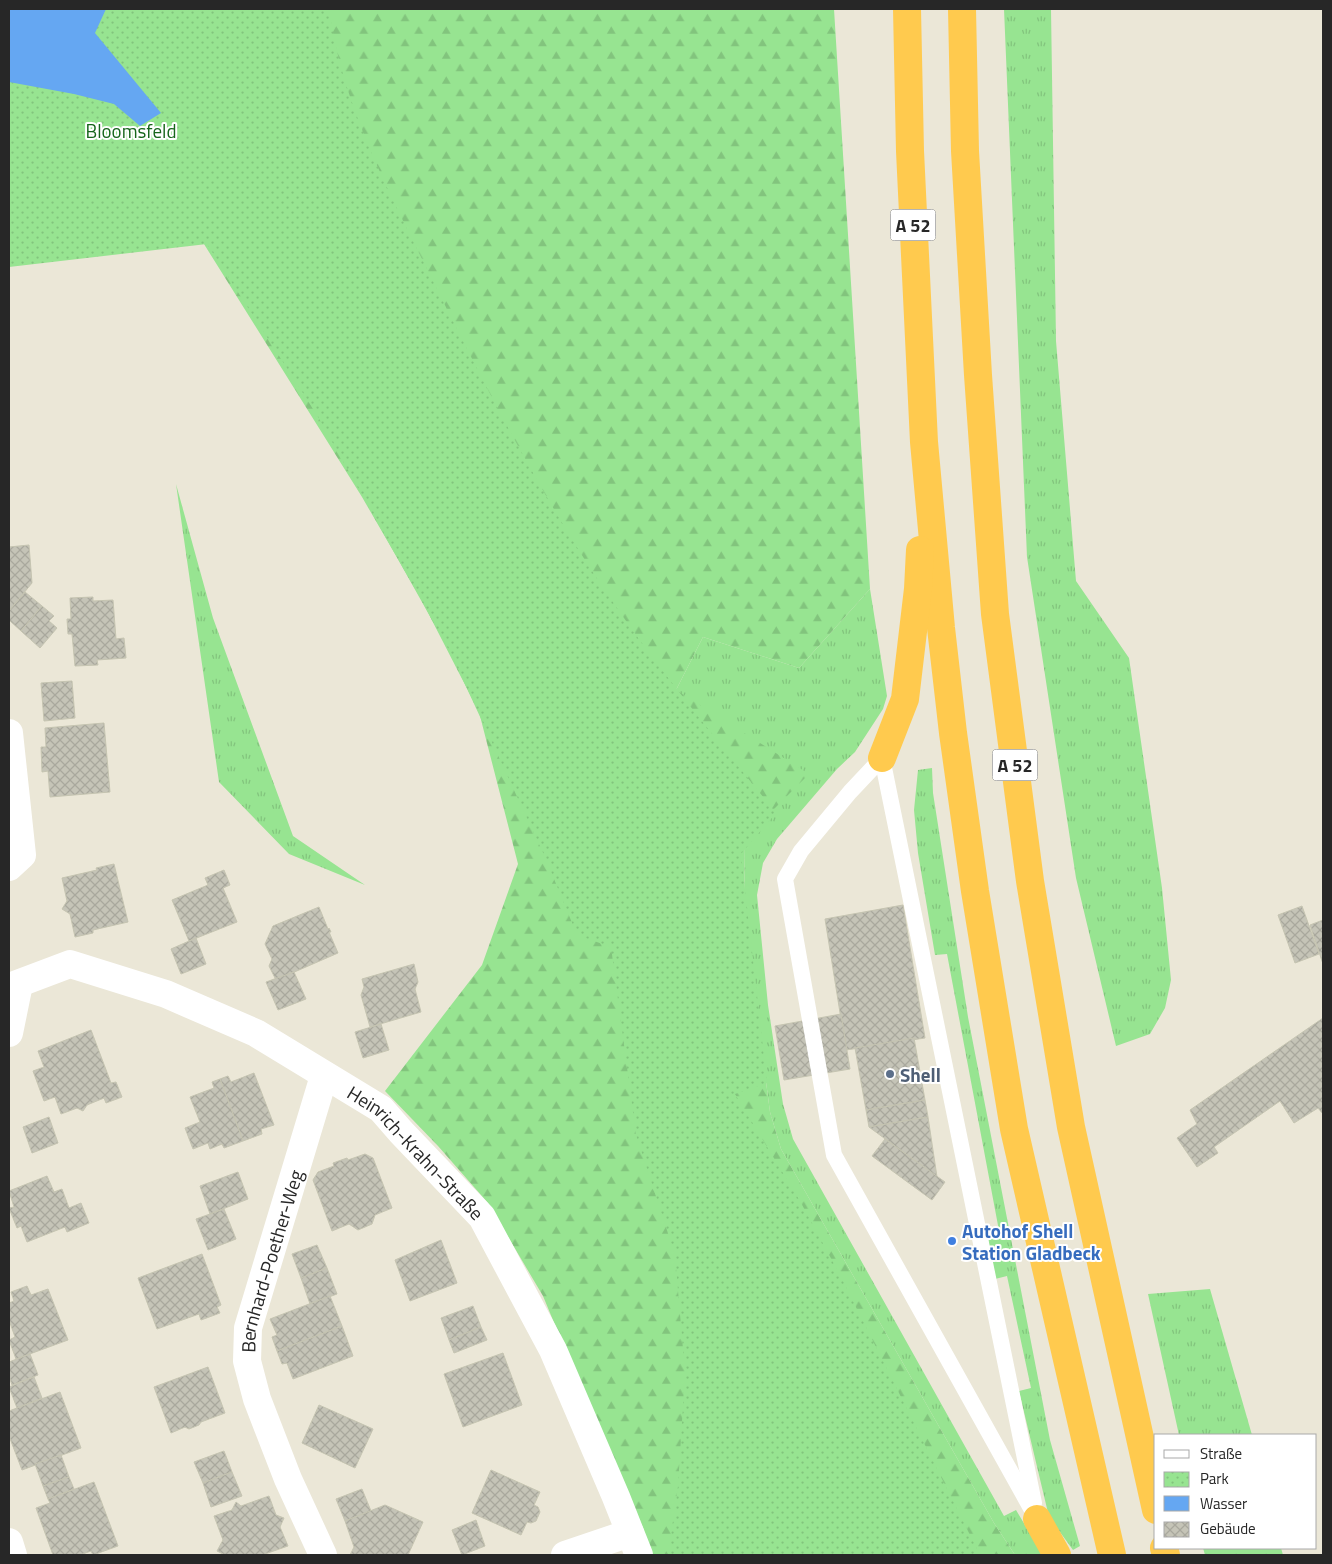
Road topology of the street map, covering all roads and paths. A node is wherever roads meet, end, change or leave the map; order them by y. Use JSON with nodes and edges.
{"nodes":[{"id":1,"x":906,"y":9,"type":"edge"},
{"id":2,"x":962,"y":9,"type":"edge"},
{"id":3,"x":924,"y":442,"type":"junction"},
{"id":4,"x":9,"y":733,"type":"edge"},
{"id":5,"x":882,"y":758,"type":"junction"},
{"id":6,"x":9,"y":867,"type":"edge"},
{"id":7,"x":14,"y":986,"type":"edge"},
{"id":8,"x":9,"y":1033,"type":"edge"},
{"id":9,"x":324,"y":1076,"type":"junction"},
{"id":10,"x":1154,"y":1501,"type":"edge"},
{"id":11,"x":1037,"y":1518,"type":"junction"},
{"id":12,"x":9,"y":1542,"type":"edge"},
{"id":13,"x":634,"y":1544,"type":"edge"},
{"id":14,"x":13,"y":1555,"type":"edge"},
{"id":15,"x":323,"y":1555,"type":"edge"},
{"id":16,"x":565,"y":1555,"type":"edge"},
{"id":17,"x":1057,"y":1555,"type":"edge"},
{"id":18,"x":1112,"y":1555,"type":"edge"}],
"edges":[{"from":1,"to":3,"type":"highway","number":"A 52"},
{"from":2,"to":10,"type":"highway","number":"A 52"},
{"from":3,"to":5,"type":"highway"},
{"from":3,"to":18,"type":"highway","number":"A 52"},
{"from":4,"to":6,"type":"street"},
{"from":5,"to":11,"type":"lane"},
{"from":5,"to":11,"type":"lane"},
{"from":7,"to":8,"type":"street"},
{"from":7,"to":9,"type":"street","name":"Heinrich-Krahn-Straße"},
{"from":9,"to":13,"type":"street","name":"Heinrich-Krahn-Straße"},
{"from":9,"to":15,"type":"street","name":"Bernhard-Poether-Weg"},
{"from":11,"to":17,"type":"highway"},
{"from":12,"to":14,"type":"street"},
{"from":13,"to":16,"type":"street"}]}
